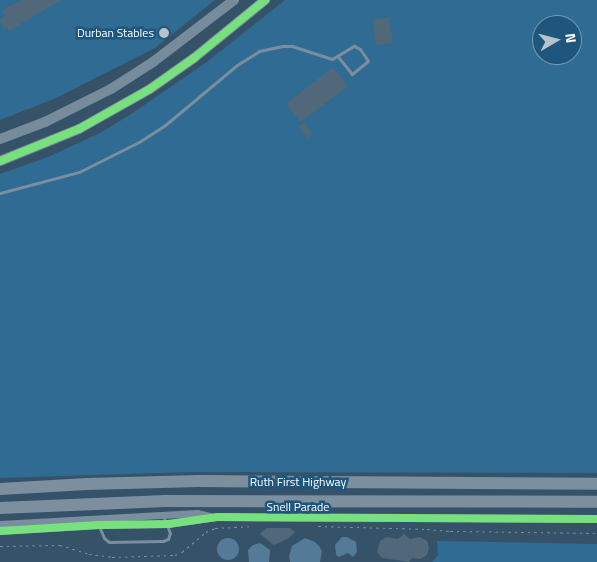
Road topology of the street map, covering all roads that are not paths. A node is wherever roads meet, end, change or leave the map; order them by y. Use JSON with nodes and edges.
{"nodes":[{"id":1,"x":234,"y":0,"type":"edge"},
{"id":2,"x":265,"y":0,"type":"edge"},
{"id":3,"x":338,"y":57,"type":"junction"},
{"id":4,"x":0,"y":139,"type":"edge"},
{"id":5,"x":0,"y":161,"type":"edge"},
{"id":6,"x":0,"y":193,"type":"edge"},
{"id":7,"x":597,"y":484,"type":"edge"},
{"id":8,"x":0,"y":489,"type":"edge"},
{"id":9,"x":597,"y":502,"type":"edge"},
{"id":10,"x":0,"y":508,"type":"edge"},
{"id":11,"x":163,"y":515,"type":"junction"},
{"id":12,"x":217,"y":517,"type":"junction"},
{"id":13,"x":597,"y":519,"type":"edge"},
{"id":14,"x":0,"y":524,"type":"edge"},
{"id":15,"x":168,"y":524,"type":"junction"},
{"id":16,"x":99,"y":525,"type":"junction"},
{"id":17,"x":0,"y":531,"type":"edge"}],
"edges":[{"from":1,"to":4,"type":"main road"},
{"from":2,"to":5,"type":"main road"},
{"from":3,"to":3,"type":"lane"},
{"from":3,"to":6,"type":"lane"},
{"from":7,"to":8,"type":"highway","name":"Ruth First Highway"},
{"from":9,"to":10,"type":"highway","name":"Ruth First Highway"},
{"from":11,"to":12,"type":"street","name":"Snell Parade"},
{"from":11,"to":14,"type":"street","name":"Snell Parade"},
{"from":11,"to":15,"type":"lane"},
{"from":12,"to":13,"type":"street","name":"Snell Parade"},
{"from":12,"to":15,"type":"street","name":"Snell Parade"},
{"from":15,"to":16,"type":"street","name":"Snell Parade"},
{"from":15,"to":16,"type":"lane"},
{"from":16,"to":17,"type":"street","name":"Snell Parade"}]}
